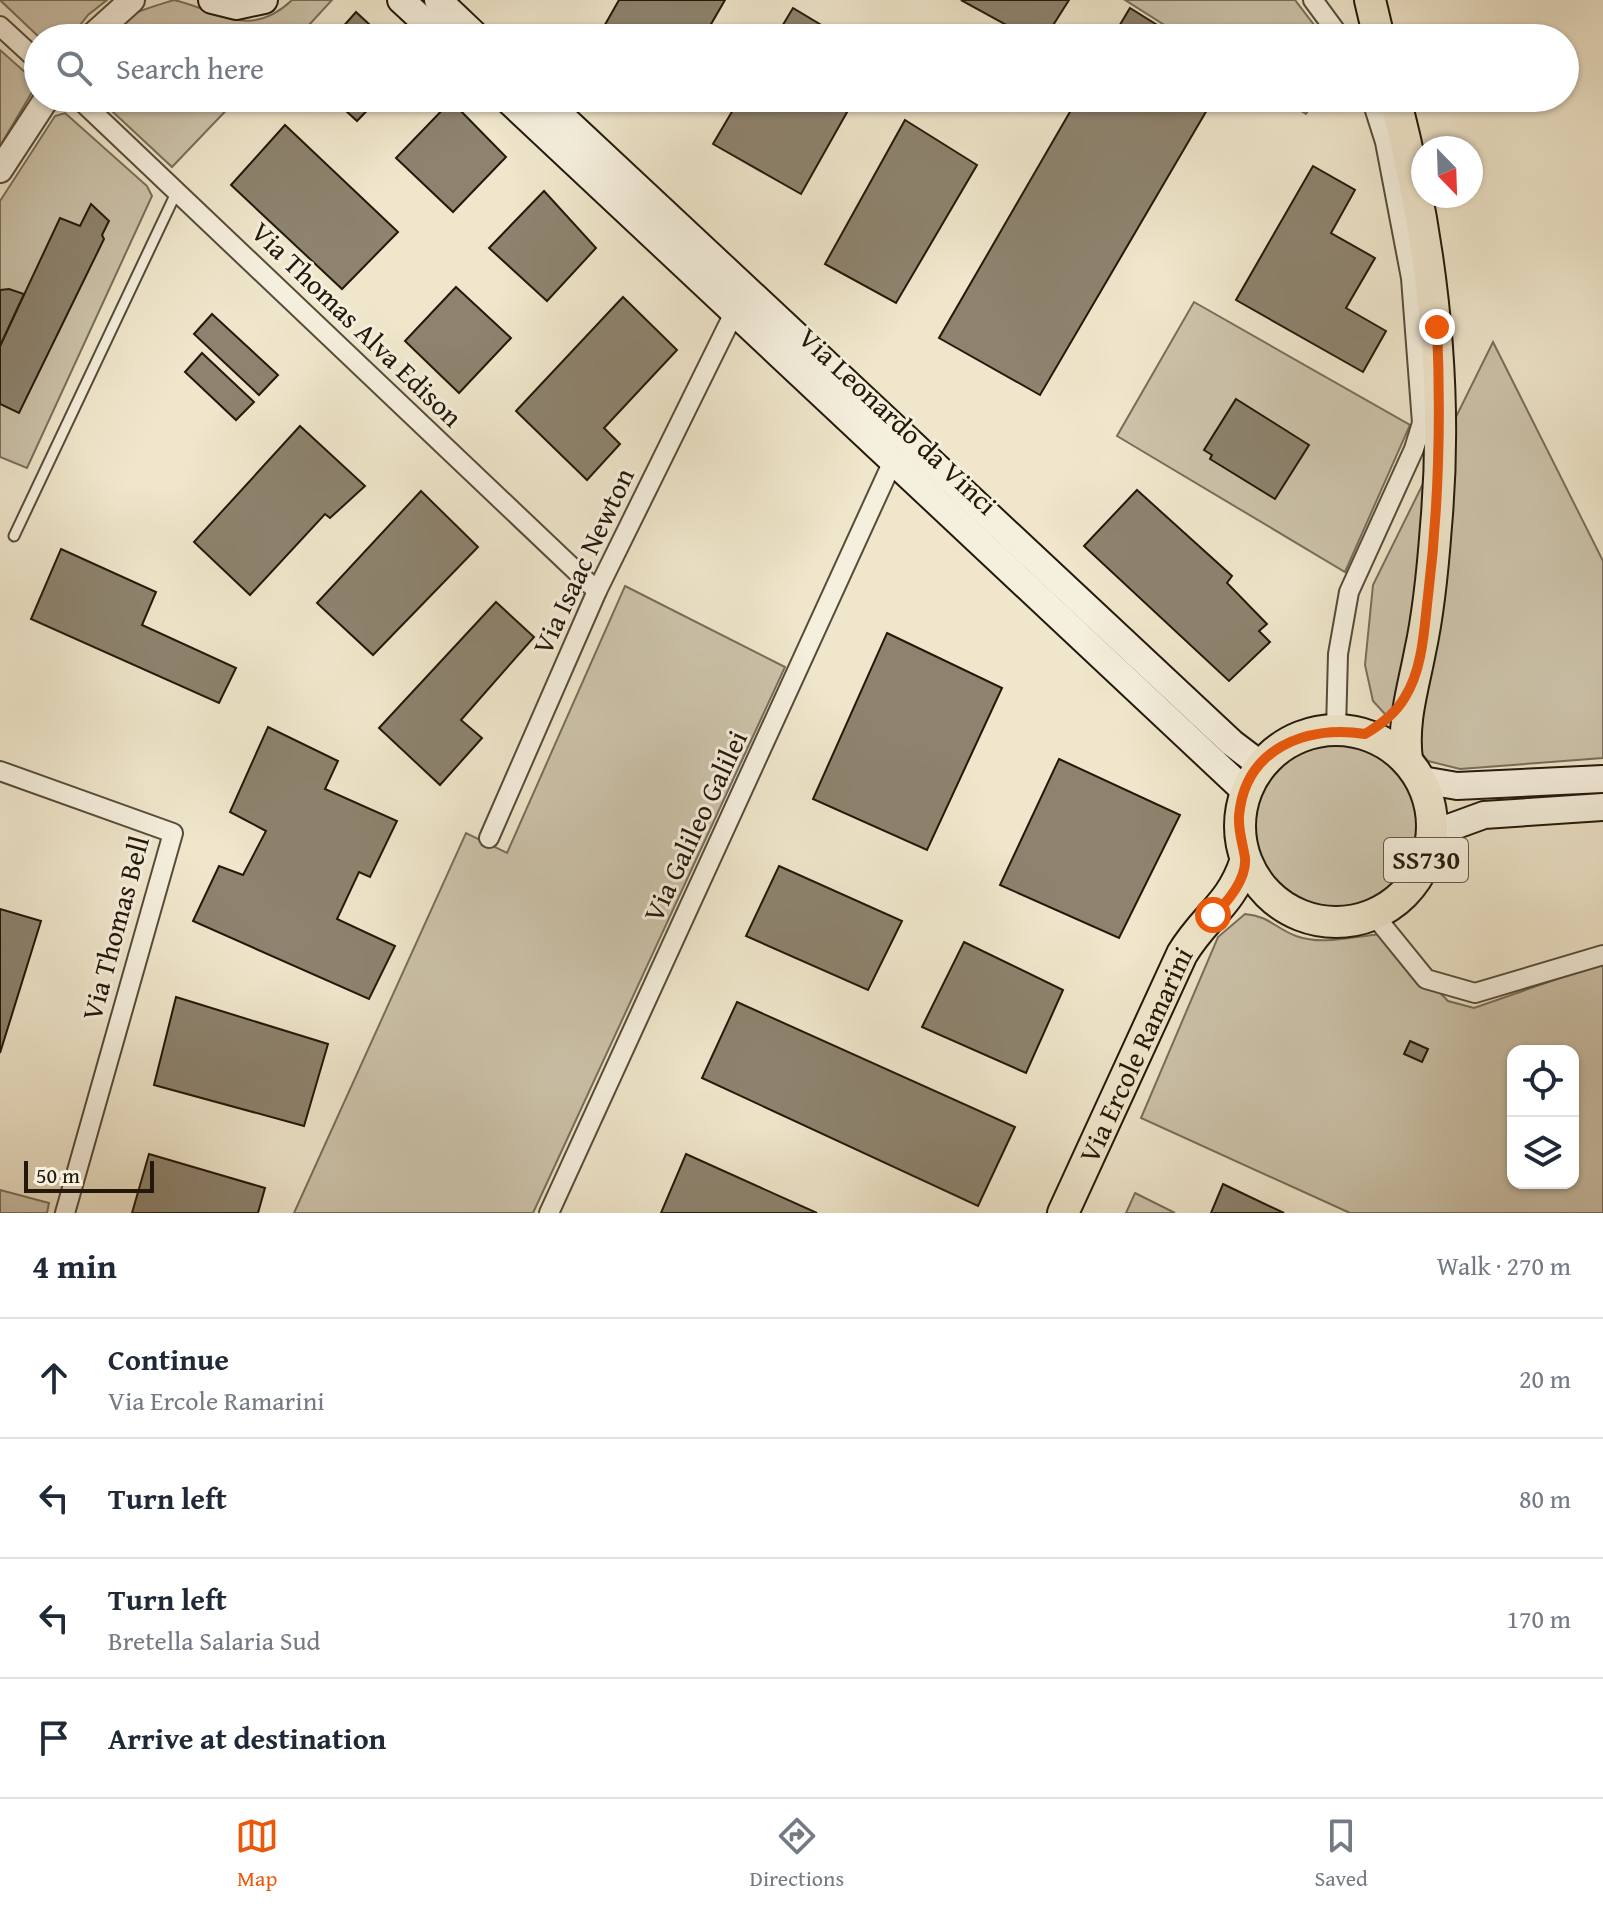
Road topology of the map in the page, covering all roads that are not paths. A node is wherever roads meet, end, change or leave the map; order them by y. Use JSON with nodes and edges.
{"nodes":[{"id":1,"x":212,"y":0,"type":"edge"},
{"id":2,"x":264,"y":0,"type":"edge"},
{"id":3,"x":401,"y":0,"type":"edge"},
{"id":4,"x":438,"y":0,"type":"edge"},
{"id":5,"x":1313,"y":0,"type":"edge"},
{"id":6,"x":1370,"y":0,"type":"edge"},
{"id":7,"x":133,"y":1,"type":"edge"},
{"id":8,"x":106,"y":24,"type":"edge"},
{"id":9,"x":427,"y":24,"type":"edge"},
{"id":10,"x":463,"y":24,"type":"edge"},
{"id":11,"x":1331,"y":24,"type":"edge"},
{"id":12,"x":1376,"y":24,"type":"edge"},
{"id":13,"x":0,"y":26,"type":"edge"},
{"id":14,"x":24,"y":48,"type":"edge"},
{"id":15,"x":38,"y":112,"type":"edge"},
{"id":16,"x":93,"y":112,"type":"edge"},
{"id":17,"x":521,"y":112,"type":"edge"},
{"id":18,"x":557,"y":112,"type":"edge"},
{"id":19,"x":1375,"y":112,"type":"edge"},
{"id":20,"x":1398,"y":112,"type":"edge"},
{"id":21,"x":0,"y":170,"type":"edge"},
{"id":22,"x":177,"y":191,"type":"junction"},
{"id":23,"x":735,"y":311,"type":"junction"},
{"id":24,"x":893,"y":461,"type":"junction"},
{"id":25,"x":14,"y":536,"type":"dead end"},
{"id":26,"x":597,"y":591,"type":"junction"},
{"id":27,"x":1414,"y":677,"type":"junction"},
{"id":28,"x":1351,"y":731,"type":"junction"},
{"id":29,"x":1261,"y":765,"type":"junction"},
{"id":30,"x":1414,"y":770,"type":"junction"},
{"id":31,"x":0,"y":771,"type":"edge"},
{"id":32,"x":1603,"y":779,"type":"edge"},
{"id":33,"x":1245,"y":791,"type":"junction"},
{"id":34,"x":1603,"y":807,"type":"edge"},
{"id":35,"x":1432,"y":834,"type":"junction"},
{"id":36,"x":489,"y":838,"type":"dead end"},
{"id":37,"x":1245,"y":862,"type":"junction"},
{"id":38,"x":1275,"y":901,"type":"junction"},
{"id":39,"x":1223,"y":907,"type":"junction"},
{"id":40,"x":1374,"y":915,"type":"junction"},
{"id":41,"x":1603,"y":955,"type":"edge"},
{"id":42,"x":65,"y":1213,"type":"edge"},
{"id":43,"x":549,"y":1213,"type":"edge"},
{"id":44,"x":1063,"y":1213,"type":"edge"}],
"edges":[{"from":1,"to":2,"type":"main road"},
{"from":3,"to":9,"type":"main road"},
{"from":4,"to":10,"type":"main road"},
{"from":5,"to":11,"type":"street"},
{"from":6,"to":12,"type":"main road"},
{"from":7,"to":8,"type":"street"},
{"from":13,"to":14,"type":"street"},
{"from":15,"to":21,"type":"street"},
{"from":16,"to":22,"type":"street","name":"Via Thomas Alva Edison"},
{"from":17,"to":23,"type":"main road","name":"Via Leonardo da Vinci"},
{"from":18,"to":29,"type":"main road","name":"Via Leonardo da Vinci"},
{"from":19,"to":28,"type":"street"},
{"from":20,"to":27,"type":"main road"},
{"from":22,"to":25,"type":"lane"},
{"from":22,"to":26,"type":"street","name":"Via Thomas Alva Edison"},
{"from":23,"to":24,"type":"main road","name":"Via Leonardo da Vinci"},
{"from":23,"to":26,"type":"street","name":"Via Isaac Newton"},
{"from":24,"to":33,"type":"main road","name":"Via Leonardo da Vinci"},
{"from":24,"to":43,"type":"street","name":"Via Galileo Galilei"},
{"from":26,"to":36,"type":"street","name":"Via Isaac Newton"},
{"from":27,"to":28,"type":"main road"},
{"from":27,"to":30,"type":"main road"},
{"from":28,"to":29,"type":"main road","number":"SS730"},
{"from":28,"to":30,"type":"main road"},
{"from":29,"to":33,"type":"main road","number":"SS730"},
{"from":30,"to":32,"type":"main road"},
{"from":30,"to":35,"type":"main road","number":"SS730"},
{"from":31,"to":42,"type":"street","name":"Via Thomas Bell"},
{"from":33,"to":37,"type":"main road","number":"SS730"},
{"from":34,"to":35,"type":"main road","number":"SS730"},
{"from":35,"to":40,"type":"main road","number":"SS730"},
{"from":37,"to":38,"type":"main road","number":"SS730"},
{"from":37,"to":39,"type":"main road","name":"Via Ercole Ramarini"},
{"from":38,"to":39,"type":"main road"},
{"from":38,"to":40,"type":"main road","number":"SS730"},
{"from":39,"to":44,"type":"main road","name":"Via Ercole Ramarini"},
{"from":40,"to":41,"type":"street"}]}
